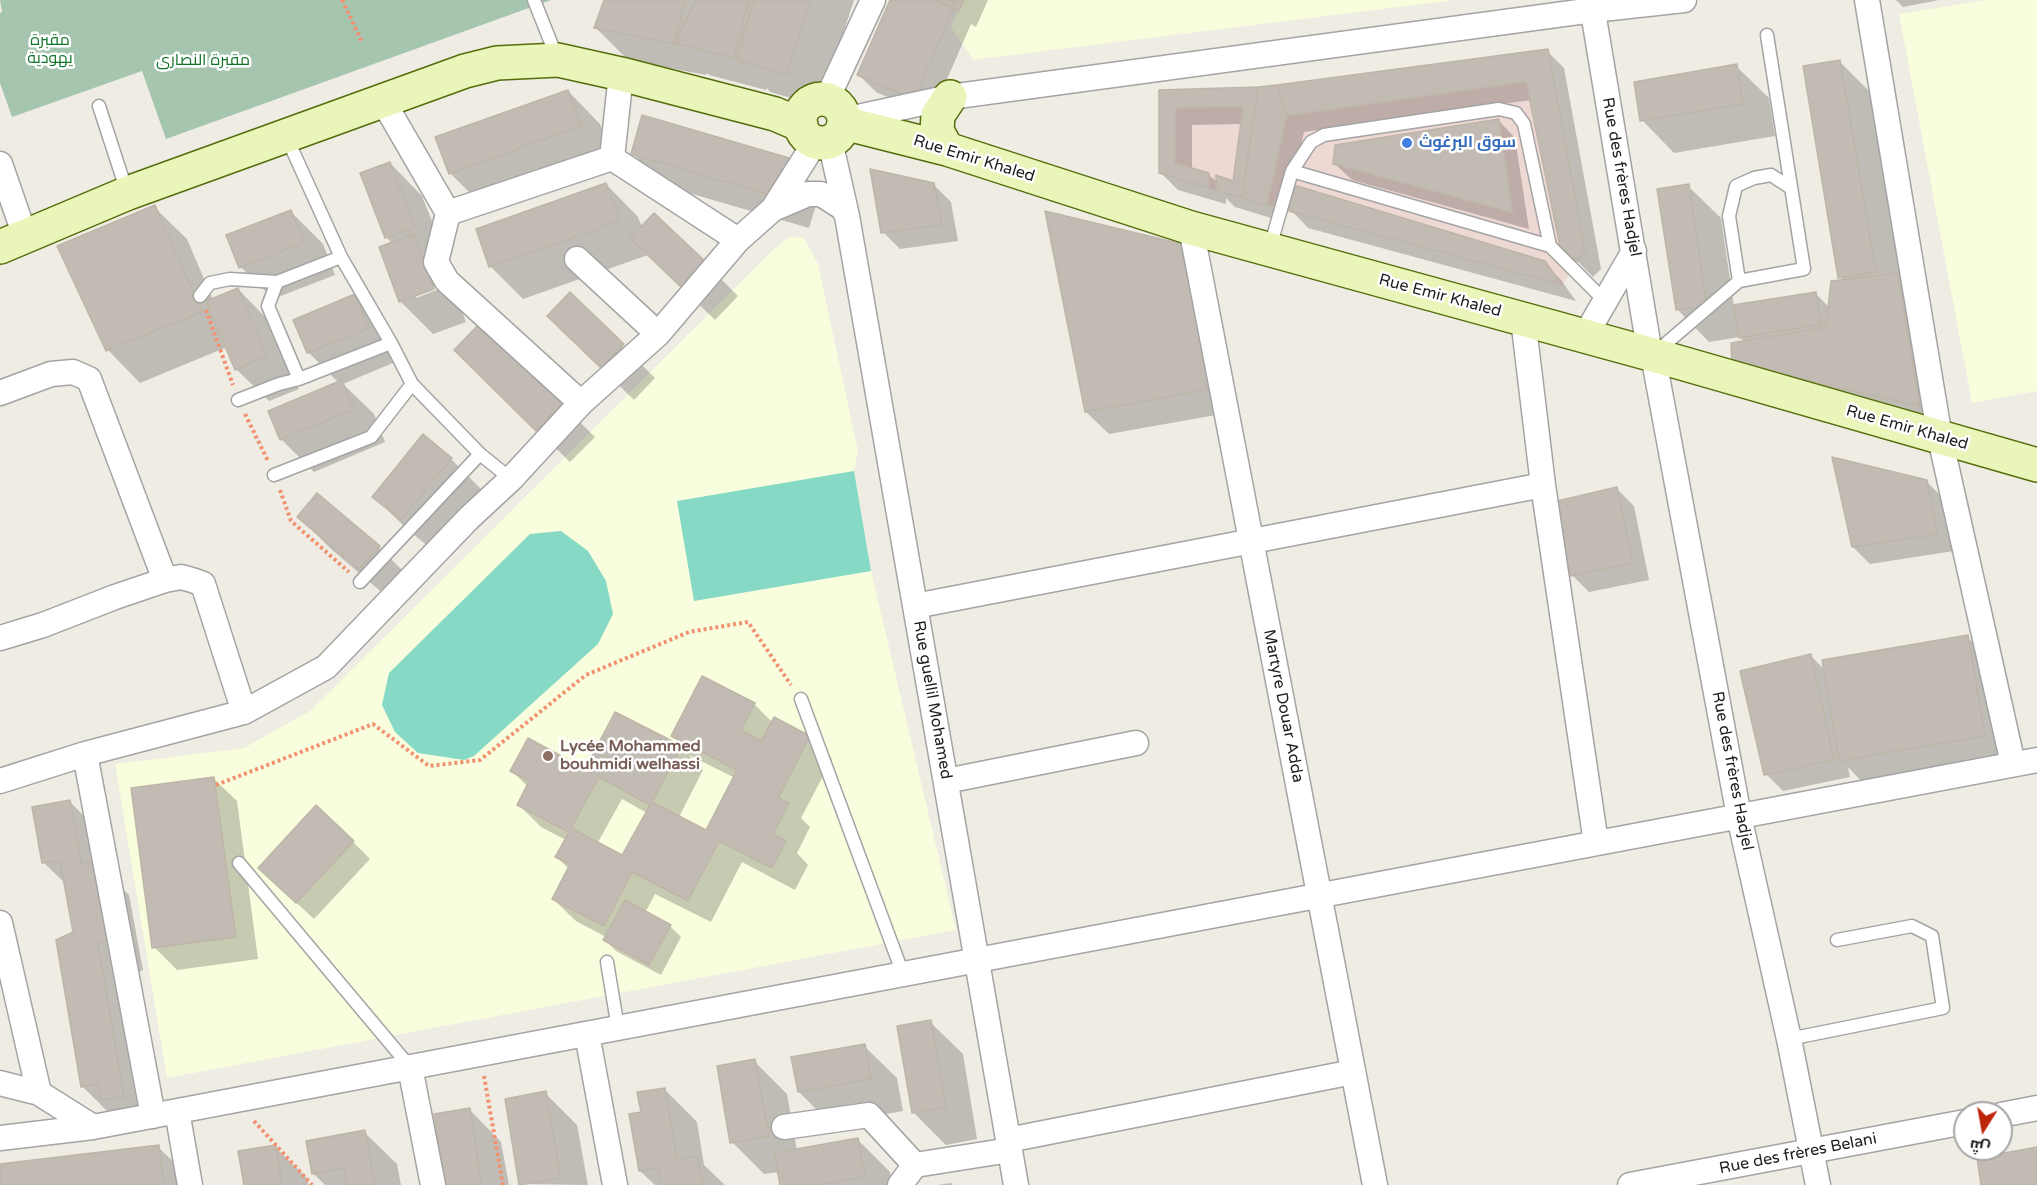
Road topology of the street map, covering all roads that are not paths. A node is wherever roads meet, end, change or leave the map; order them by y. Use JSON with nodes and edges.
{"nodes":[{"id":1,"x":534,"y":0,"type":"edge"},
{"id":2,"x":873,"y":0,"type":"edge"},
{"id":3,"x":1684,"y":0,"type":"edge"},
{"id":4,"x":1867,"y":0,"type":"edge"},
{"id":5,"x":1592,"y":5,"type":"edge"},
{"id":6,"x":1767,"y":34,"type":"dead end"},
{"id":7,"x":558,"y":60,"type":"junction"},
{"id":8,"x":621,"y":74,"type":"junction"},
{"id":9,"x":950,"y":97,"type":"junction"},
{"id":10,"x":383,"y":101,"type":"junction"},
{"id":11,"x":99,"y":106,"type":"dead end"},
{"id":12,"x":827,"y":125,"type":"junction"},
{"id":13,"x":286,"y":135,"type":"junction"},
{"id":14,"x":947,"y":149,"type":"junction"},
{"id":15,"x":612,"y":158,"type":"junction"},
{"id":16,"x":0,"y":164,"type":"edge"},
{"id":17,"x":1292,"y":171,"type":"junction"},
{"id":18,"x":1791,"y":188,"type":"junction"},
{"id":19,"x":128,"y":193,"type":"junction"},
{"id":20,"x":773,"y":209,"type":"junction"},
{"id":21,"x":448,"y":213,"type":"junction"},
{"id":22,"x":847,"y":216,"type":"junction"},
{"id":23,"x":1191,"y":228,"type":"junction"},
{"id":24,"x":738,"y":240,"type":"junction"},
{"id":25,"x":12,"y":242,"type":"edge"},
{"id":26,"x":1550,"y":246,"type":"junction"},
{"id":27,"x":1269,"y":249,"type":"junction"},
{"id":28,"x":1634,"y":251,"type":"junction"},
{"id":29,"x":340,"y":257,"type":"junction"},
{"id":30,"x":577,"y":259,"type":"dead end"},
{"id":31,"x":277,"y":282,"type":"junction"},
{"id":32,"x":1738,"y":282,"type":"junction"},
{"id":33,"x":200,"y":296,"type":"road end"},
{"id":34,"x":1606,"y":302,"type":"junction"},
{"id":35,"x":1523,"y":319,"type":"junction"},
{"id":36,"x":658,"y":334,"type":"junction"},
{"id":37,"x":1585,"y":336,"type":"junction"},
{"id":38,"x":391,"y":343,"type":"junction"},
{"id":39,"x":1652,"y":355,"type":"junction"},
{"id":40,"x":299,"y":379,"type":"junction"},
{"id":41,"x":412,"y":384,"type":"junction"},
{"id":42,"x":0,"y":393,"type":"edge"},
{"id":43,"x":238,"y":400,"type":"road end"},
{"id":44,"x":581,"y":403,"type":"junction"},
{"id":45,"x":1940,"y":438,"type":"junction"},
{"id":46,"x":480,"y":454,"type":"junction"},
{"id":47,"x":2037,"y":465,"type":"edge"},
{"id":48,"x":274,"y":475,"type":"road end"},
{"id":49,"x":511,"y":479,"type":"junction"},
{"id":50,"x":1543,"y":485,"type":"junction"},
{"id":51,"x":1251,"y":542,"type":"junction"},
{"id":52,"x":165,"y":580,"type":"junction"},
{"id":53,"x":360,"y":582,"type":"road end"},
{"id":54,"x":915,"y":606,"type":"junction"},
{"id":55,"x":0,"y":638,"type":"edge"},
{"id":56,"x":801,"y":699,"type":"road end"},
{"id":57,"x":244,"y":712,"type":"junction"},
{"id":58,"x":1136,"y":742,"type":"dead end"},
{"id":59,"x":85,"y":754,"type":"junction"},
{"id":60,"x":2037,"y":760,"type":"edge"},
{"id":61,"x":2013,"y":764,"type":"junction"},
{"id":62,"x":0,"y":781,"type":"edge"},
{"id":63,"x":946,"y":781,"type":"junction"},
{"id":64,"x":1739,"y":816,"type":"junction"},
{"id":65,"x":1596,"y":843,"type":"junction"},
{"id":66,"x":239,"y":863,"type":"dead end"},
{"id":67,"x":1319,"y":895,"type":"junction"},
{"id":68,"x":0,"y":923,"type":"edge"},
{"id":69,"x":1837,"y":940,"type":"dead end"},
{"id":70,"x":977,"y":960,"type":"junction"},
{"id":71,"x":607,"y":962,"type":"dead end"},
{"id":72,"x":903,"y":974,"type":"junction"},
{"id":73,"x":618,"y":1028,"type":"junction"},
{"id":74,"x":587,"y":1034,"type":"junction"},
{"id":75,"x":1789,"y":1040,"type":"junction"},
{"id":76,"x":410,"y":1067,"type":"junction"},
{"id":77,"x":1353,"y":1071,"type":"junction"},
{"id":78,"x":0,"y":1083,"type":"edge"},
{"id":79,"x":39,"y":1093,"type":"junction"},
{"id":80,"x":2037,"y":1108,"type":"edge"},
{"id":81,"x":177,"y":1111,"type":"junction"},
{"id":82,"x":2013,"y":1113,"type":"edge"},
{"id":83,"x":153,"y":1116,"type":"junction"},
{"id":84,"x":1953,"y":1124,"type":"edge"},
{"id":85,"x":93,"y":1127,"type":"junction"},
{"id":86,"x":784,"y":1127,"type":"dead end"},
{"id":87,"x":0,"y":1138,"type":"edge"},
{"id":88,"x":1009,"y":1145,"type":"junction"},
{"id":89,"x":1812,"y":1151,"type":"junction"},
{"id":90,"x":915,"y":1165,"type":"junction"},
{"id":91,"x":190,"y":1185,"type":"edge"},
{"id":92,"x":433,"y":1185,"type":"edge"},
{"id":93,"x":615,"y":1185,"type":"edge"},
{"id":94,"x":900,"y":1185,"type":"edge"},
{"id":95,"x":1016,"y":1185,"type":"edge"},
{"id":96,"x":1375,"y":1185,"type":"edge"},
{"id":97,"x":1630,"y":1185,"type":"edge"},
{"id":98,"x":1818,"y":1185,"type":"edge"}],
"edges":[{"from":1,"to":7,"type":"lane"},
{"from":2,"to":12,"type":"street"},
{"from":3,"to":5,"type":"street"},
{"from":4,"to":45,"type":"street"},
{"from":5,"to":9,"type":"street"},
{"from":5,"to":28,"type":"street","name":"Rue des frères Hadjel"},
{"from":6,"to":18,"type":"lane"},
{"from":7,"to":8,"type":"street","name":"Rue Emir Khaled"},
{"from":7,"to":10,"type":"street","name":"Rue Emir Khaled"},
{"from":8,"to":12,"type":"street","name":"Rue Emir Khaled"},
{"from":8,"to":15,"type":"street"},
{"from":9,"to":12,"type":"street"},
{"from":9,"to":14,"type":"street"},
{"from":10,"to":13,"type":"street","name":"Rue Emir Khaled"},
{"from":10,"to":21,"type":"street"},
{"from":11,"to":19,"type":"lane"},
{"from":12,"to":14,"type":"street","name":"Rue Emir Khaled"},
{"from":12,"to":20,"type":"street"},
{"from":12,"to":22,"type":"street","name":"Rue guellil Mohamed"},
{"from":13,"to":19,"type":"street","name":"Rue Emir Khaled"},
{"from":13,"to":29,"type":"lane"},
{"from":14,"to":23,"type":"street","name":"Rue Emir Khaled"},
{"from":15,"to":21,"type":"street"},
{"from":15,"to":24,"type":"street"},
{"from":16,"to":25,"type":"street"},
{"from":17,"to":26,"type":"lane"},
{"from":17,"to":26,"type":"lane"},
{"from":17,"to":27,"type":"lane"},
{"from":18,"to":32,"type":"lane"},
{"from":18,"to":32,"type":"lane"},
{"from":19,"to":25,"type":"street","name":"Rue Emir Khaled"},
{"from":20,"to":22,"type":"street"},
{"from":20,"to":24,"type":"street"},
{"from":21,"to":44,"type":"street"},
{"from":22,"to":54,"type":"street","name":"Rue guellil Mohamed"},
{"from":23,"to":27,"type":"street","name":"Rue Emir Khaled"},
{"from":23,"to":51,"type":"street","name":"Martyre Douar Adda"},
{"from":24,"to":36,"type":"street"},
{"from":26,"to":34,"type":"lane"},
{"from":27,"to":35,"type":"street","name":"Rue Emir Khaled"},
{"from":28,"to":34,"type":"street"},
{"from":28,"to":39,"type":"street","name":"Rue des frères Hadjel"},
{"from":29,"to":31,"type":"lane"},
{"from":29,"to":38,"type":"lane"},
{"from":30,"to":36,"type":"street"},
{"from":31,"to":33,"type":"lane"},
{"from":31,"to":40,"type":"lane"},
{"from":32,"to":39,"type":"lane"},
{"from":34,"to":37,"type":"street"},
{"from":35,"to":37,"type":"street","name":"Rue Emir Khaled"},
{"from":35,"to":50,"type":"street"},
{"from":36,"to":44,"type":"street"},
{"from":37,"to":39,"type":"street","name":"Rue Emir Khaled"},
{"from":38,"to":40,"type":"lane"},
{"from":38,"to":41,"type":"lane"},
{"from":39,"to":45,"type":"street","name":"Rue Emir Khaled"},
{"from":39,"to":64,"type":"street","name":"Rue des frères Hadjel"},
{"from":40,"to":43,"type":"lane"},
{"from":41,"to":46,"type":"lane"},
{"from":41,"to":48,"type":"lane"},
{"from":42,"to":52,"type":"street"},
{"from":44,"to":49,"type":"street"},
{"from":45,"to":47,"type":"street","name":"Rue Emir Khaled"},
{"from":45,"to":61,"type":"street"},
{"from":46,"to":49,"type":"lane"},
{"from":46,"to":53,"type":"lane"},
{"from":49,"to":57,"type":"street"},
{"from":50,"to":51,"type":"street"},
{"from":50,"to":65,"type":"street"},
{"from":51,"to":54,"type":"street"},
{"from":51,"to":67,"type":"street","name":"Martyre Douar Adda"},
{"from":52,"to":55,"type":"street"},
{"from":52,"to":57,"type":"street"},
{"from":54,"to":63,"type":"street","name":"Rue guellil Mohamed"},
{"from":56,"to":72,"type":"lane"},
{"from":57,"to":59,"type":"street"},
{"from":58,"to":63,"type":"street"},
{"from":59,"to":62,"type":"street"},
{"from":59,"to":83,"type":"street"},
{"from":60,"to":61,"type":"street"},
{"from":61,"to":64,"type":"street"},
{"from":63,"to":70,"type":"street","name":"Rue guellil Mohamed"},
{"from":64,"to":65,"type":"street"},
{"from":64,"to":75,"type":"street","name":"Rue des frères Hadjel"},
{"from":65,"to":67,"type":"street"},
{"from":66,"to":76,"type":"lane"},
{"from":67,"to":70,"type":"street"},
{"from":67,"to":77,"type":"street","name":"Martyre Douar Adda"},
{"from":68,"to":79,"type":"street"},
{"from":69,"to":75,"type":"lane"},
{"from":70,"to":72,"type":"street"},
{"from":70,"to":88,"type":"street","name":"Rue guellil Mohamed"},
{"from":71,"to":73,"type":"lane"},
{"from":72,"to":73,"type":"street"},
{"from":73,"to":74,"type":"street"},
{"from":74,"to":76,"type":"street"},
{"from":74,"to":93,"type":"street"},
{"from":75,"to":89,"type":"street","name":"Rue des frères Hadjel"},
{"from":76,"to":81,"type":"street"},
{"from":76,"to":92,"type":"street"},
{"from":77,"to":88,"type":"street"},
{"from":77,"to":96,"type":"street","name":"Martyre Douar Adda"},
{"from":78,"to":79,"type":"street"},
{"from":79,"to":85,"type":"street"},
{"from":80,"to":82,"type":"street"},
{"from":81,"to":83,"type":"street"},
{"from":81,"to":91,"type":"street"},
{"from":83,"to":85,"type":"street"},
{"from":84,"to":89,"type":"street","name":"Rue des frères Belani"},
{"from":85,"to":87,"type":"street"},
{"from":86,"to":90,"type":"street"},
{"from":88,"to":90,"type":"street"},
{"from":88,"to":95,"type":"street","name":"Rue guellil Mohamed"},
{"from":89,"to":97,"type":"street","name":"Rue des frères Belani"},
{"from":89,"to":98,"type":"street","name":"Rue des frères Hadjel"},
{"from":90,"to":94,"type":"street"}]}
